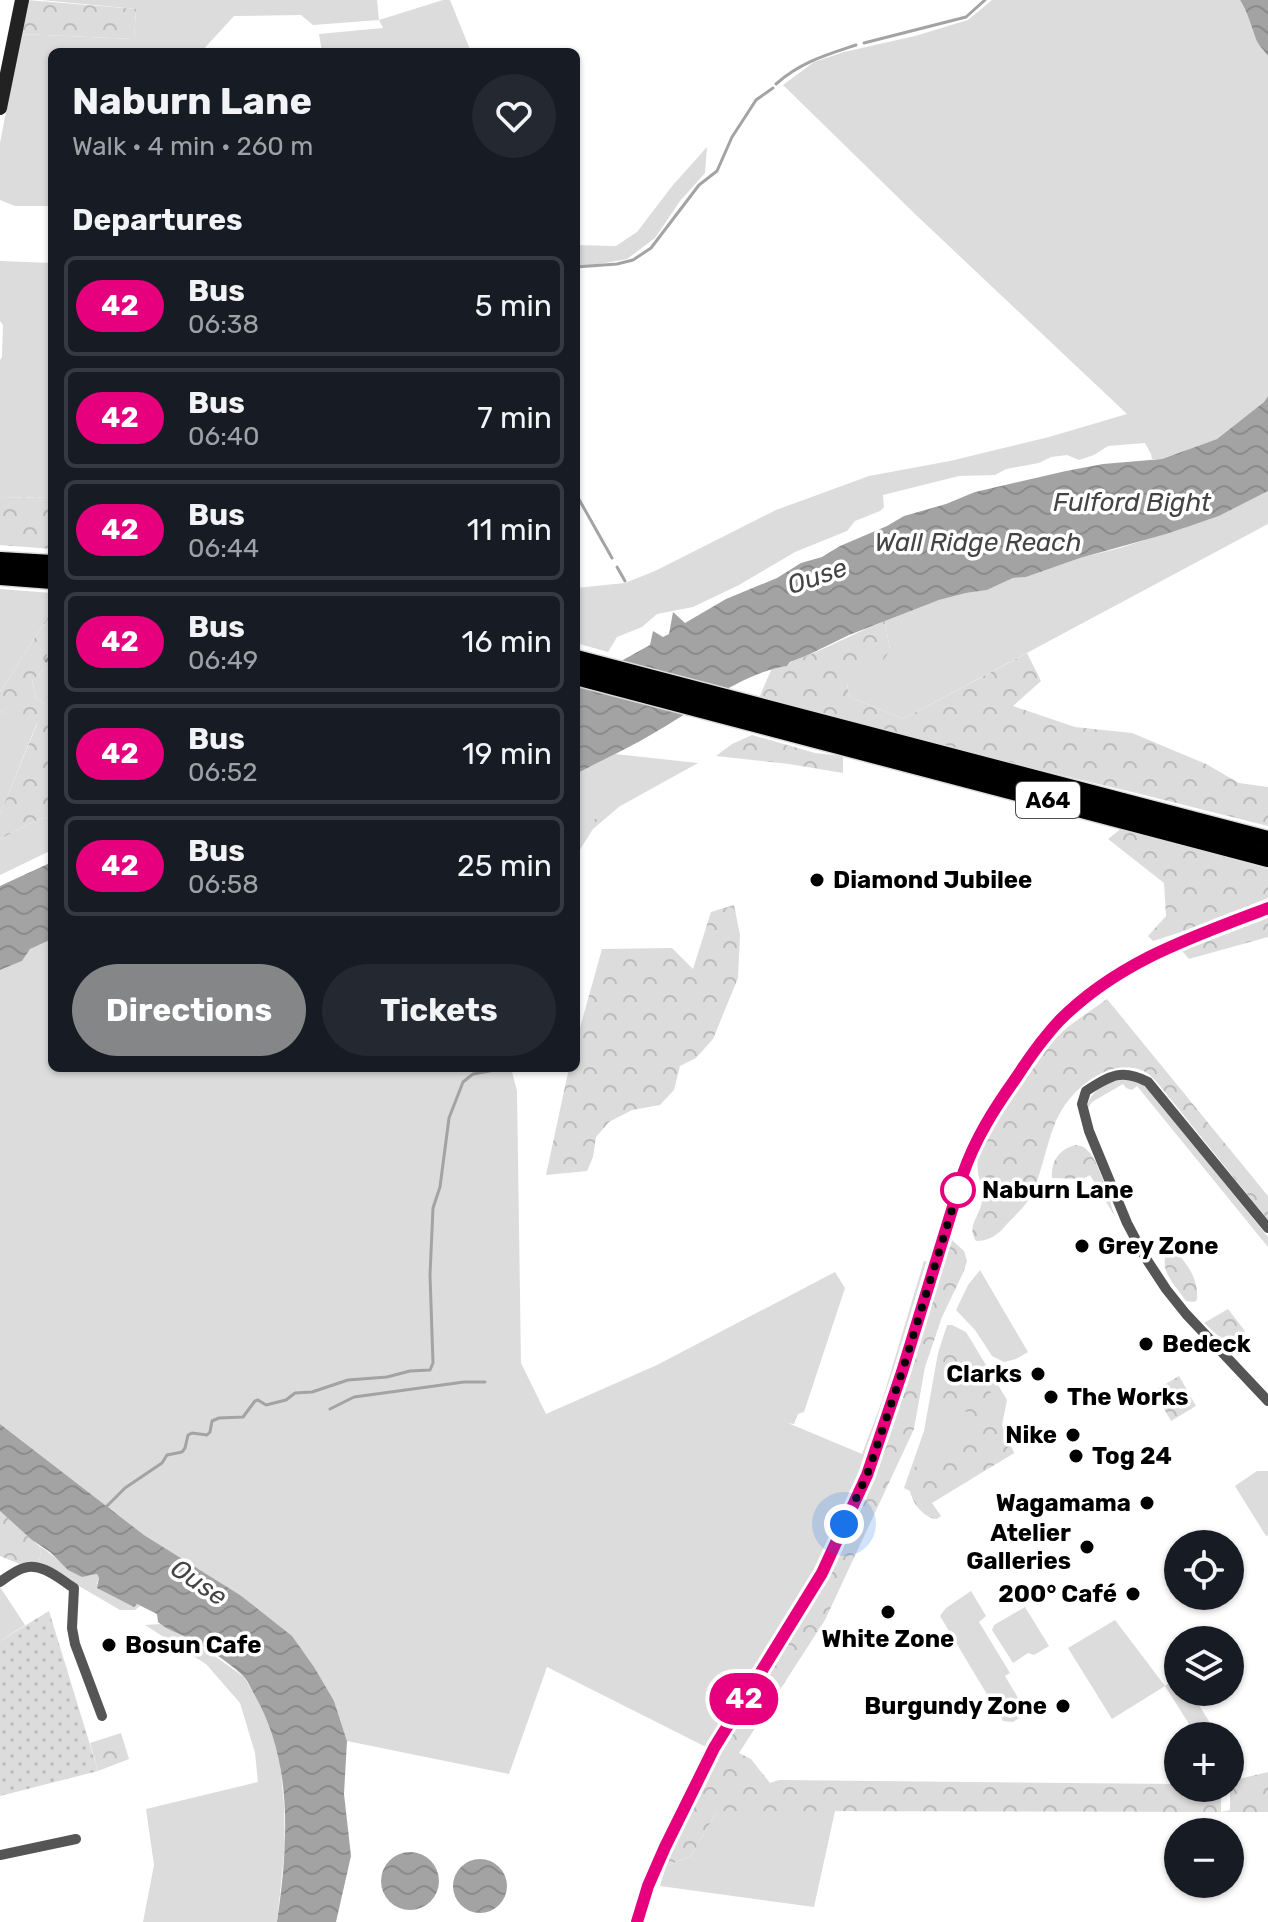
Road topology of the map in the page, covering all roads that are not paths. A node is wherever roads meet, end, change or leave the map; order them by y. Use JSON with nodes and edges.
{"nodes":[{"id":1,"x":22,"y":0,"type":"edge"},
{"id":2,"x":0,"y":108,"type":"edge"},
{"id":3,"x":0,"y":561,"type":"edge"},
{"id":4,"x":48,"y":564,"type":"edge"},
{"id":5,"x":0,"y":576,"type":"edge"},
{"id":6,"x":48,"y":580,"type":"edge"},
{"id":7,"x":580,"y":660,"type":"edge"},
{"id":8,"x":580,"y":677,"type":"edge"},
{"id":9,"x":830,"y":734,"type":"junction"},
{"id":10,"x":1268,"y":840,"type":"edge"},
{"id":11,"x":1268,"y":858,"type":"edge"},
{"id":12,"x":1268,"y":908,"type":"edge"},
{"id":13,"x":1268,"y":1228,"type":"edge"},
{"id":14,"x":1268,"y":1401,"type":"edge"},
{"id":15,"x":0,"y":1582,"type":"edge"},
{"id":16,"x":102,"y":1716,"type":"dead end"},
{"id":17,"x":76,"y":1839,"type":"dead end"},
{"id":18,"x":0,"y":1855,"type":"edge"},
{"id":19,"x":637,"y":1922,"type":"edge"}],
"edges":[{"from":1,"to":2,"type":"main road"},
{"from":3,"to":4,"type":"highway"},
{"from":5,"to":6,"type":"highway"},
{"from":7,"to":9,"type":"highway","number":"A64"},
{"from":8,"to":9,"type":"highway","number":"A64"},
{"from":9,"to":10,"type":"highway","number":"A64"},
{"from":9,"to":11,"type":"highway","number":"A64"},
{"from":12,"to":19,"type":"main road"},
{"from":13,"to":14,"type":"street"},
{"from":15,"to":16,"type":"street"},
{"from":17,"to":18,"type":"street"}]}
